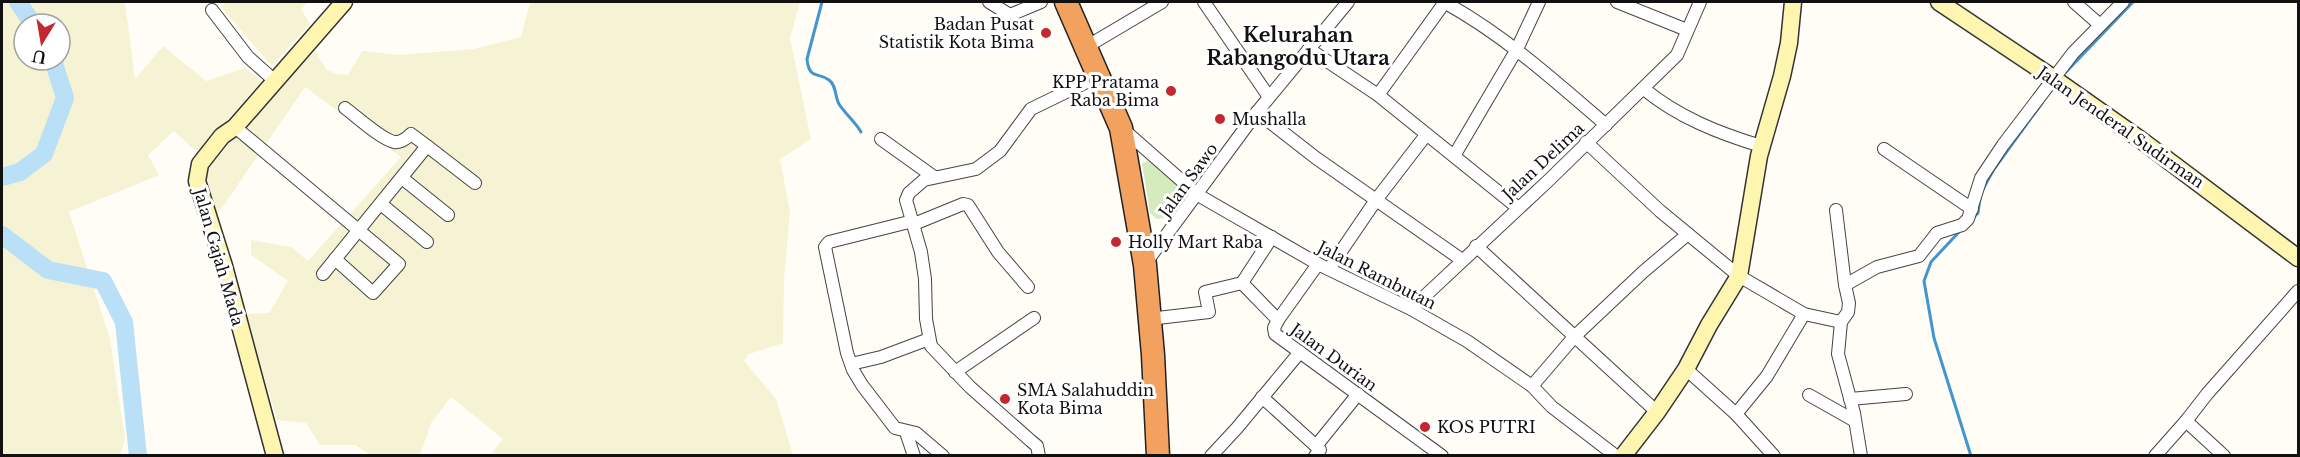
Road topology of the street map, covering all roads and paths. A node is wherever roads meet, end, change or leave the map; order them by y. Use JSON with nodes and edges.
{"nodes":[{"id":1,"x":344,"y":2,"type":"edge"},
{"id":2,"x":989,"y":2,"type":"edge"},
{"id":3,"x":1041,"y":2,"type":"edge"},
{"id":4,"x":1066,"y":2,"type":"edge"},
{"id":5,"x":1162,"y":2,"type":"edge"},
{"id":6,"x":1204,"y":2,"type":"edge"},
{"id":7,"x":1348,"y":2,"type":"edge"},
{"id":8,"x":1444,"y":2,"type":"edge"},
{"id":9,"x":1539,"y":2,"type":"edge"},
{"id":10,"x":1617,"y":2,"type":"edge"},
{"id":11,"x":1700,"y":2,"type":"edge"},
{"id":12,"x":1793,"y":2,"type":"edge"},
{"id":13,"x":1940,"y":2,"type":"edge"},
{"id":14,"x":2074,"y":2,"type":"edge"},
{"id":15,"x":2123,"y":2,"type":"edge"},
{"id":16,"x":212,"y":9,"type":"dead end"},
{"id":17,"x":2100,"y":25,"type":"junction"},
{"id":18,"x":1687,"y":30,"type":"junction"},
{"id":19,"x":1086,"y":47,"type":"junction"},
{"id":20,"x":1310,"y":48,"type":"junction"},
{"id":21,"x":1517,"y":49,"type":"junction"},
{"id":22,"x":1098,"y":76,"type":"junction"},
{"id":23,"x":2053,"y":78,"type":"junction"},
{"id":24,"x":275,"y":81,"type":"junction"},
{"id":25,"x":1644,"y":88,"type":"junction"},
{"id":26,"x":1378,"y":95,"type":"junction"},
{"id":27,"x":1269,"y":97,"type":"junction"},
{"id":28,"x":345,"y":108,"type":"dead end"},
{"id":29,"x":1257,"y":112,"type":"junction"},
{"id":30,"x":1606,"y":125,"type":"junction"},
{"id":31,"x":235,"y":127,"type":"junction"},
{"id":32,"x":1120,"y":128,"type":"junction"},
{"id":33,"x":1426,"y":135,"type":"junction"},
{"id":34,"x":880,"y":139,"type":"dead end"},
{"id":35,"x":1586,"y":142,"type":"junction"},
{"id":36,"x":427,"y":146,"type":"junction"},
{"id":37,"x":1761,"y":146,"type":"junction"},
{"id":38,"x":1884,"y":149,"type":"dead end"},
{"id":39,"x":1454,"y":156,"type":"junction"},
{"id":40,"x":934,"y":177,"type":"junction"},
{"id":41,"x":402,"y":178,"type":"junction"},
{"id":42,"x":475,"y":183,"type":"dead end"},
{"id":43,"x":1198,"y":195,"type":"junction"},
{"id":44,"x":1376,"y":200,"type":"junction"},
{"id":45,"x":381,"y":204,"type":"junction"},
{"id":46,"x":1517,"y":207,"type":"junction"},
{"id":47,"x":1972,"y":208,"type":"junction"},
{"id":48,"x":1836,"y":210,"type":"dead end"},
{"id":49,"x":448,"y":215,"type":"dead end"},
{"id":50,"x":913,"y":223,"type":"junction"},
{"id":51,"x":359,"y":231,"type":"junction"},
{"id":52,"x":1688,"y":234,"type":"junction"},
{"id":53,"x":1272,"y":237,"type":"junction"},
{"id":54,"x":426,"y":242,"type":"dead end"},
{"id":55,"x":1476,"y":246,"type":"junction"},
{"id":56,"x":2298,"y":258,"type":"edge"},
{"id":57,"x":335,"y":259,"type":"junction"},
{"id":58,"x":1462,"y":260,"type":"junction"},
{"id":59,"x":1145,"y":265,"type":"junction"},
{"id":60,"x":1323,"y":267,"type":"junction"},
{"id":61,"x":323,"y":274,"type":"dead end"},
{"id":62,"x":1739,"y":276,"type":"junction"},
{"id":63,"x":1242,"y":283,"type":"junction"},
{"id":64,"x":1845,"y":285,"type":"junction"},
{"id":65,"x":1028,"y":287,"type":"dead end"},
{"id":66,"x":2298,"y":291,"type":"edge"},
{"id":67,"x":1411,"y":309,"type":"junction"},
{"id":68,"x":1804,"y":314,"type":"junction"},
{"id":69,"x":1034,"y":318,"type":"dead end"},
{"id":70,"x":1149,"y":319,"type":"junction"},
{"id":71,"x":1278,"y":320,"type":"junction"},
{"id":72,"x":1841,"y":322,"type":"junction"},
{"id":73,"x":1574,"y":336,"type":"junction"},
{"id":74,"x":928,"y":339,"type":"junction"},
{"id":75,"x":1300,"y":352,"type":"junction"},
{"id":76,"x":851,"y":364,"type":"junction"},
{"id":77,"x":1686,"y":369,"type":"junction"},
{"id":78,"x":955,"y":372,"type":"junction"},
{"id":79,"x":1532,"y":386,"type":"junction"},
{"id":80,"x":1358,"y":394,"type":"junction"},
{"id":81,"x":1906,"y":394,"type":"dead end"},
{"id":82,"x":1809,"y":395,"type":"dead end"},
{"id":83,"x":1262,"y":397,"type":"junction"},
{"id":84,"x":1850,"y":399,"type":"junction"},
{"id":85,"x":1657,"y":412,"type":"junction"},
{"id":86,"x":1736,"y":414,"type":"junction"},
{"id":87,"x":1855,"y":421,"type":"junction"},
{"id":88,"x":2186,"y":421,"type":"junction"},
{"id":89,"x":906,"y":432,"type":"junction"},
{"id":90,"x":1319,"y":452,"type":"edge"},
{"id":91,"x":275,"y":456,"type":"edge"},
{"id":92,"x":914,"y":456,"type":"edge"},
{"id":93,"x":943,"y":456,"type":"edge"},
{"id":94,"x":1039,"y":456,"type":"edge"},
{"id":95,"x":1158,"y":456,"type":"edge"},
{"id":96,"x":1211,"y":456,"type":"edge"},
{"id":97,"x":1442,"y":456,"type":"edge"},
{"id":98,"x":1616,"y":456,"type":"edge"},
{"id":99,"x":1623,"y":456,"type":"edge"},
{"id":100,"x":1774,"y":456,"type":"edge"},
{"id":101,"x":1862,"y":456,"type":"edge"},
{"id":102,"x":2155,"y":456,"type":"edge"},
{"id":103,"x":2224,"y":456,"type":"edge"}],
"edges":[{"from":1,"to":24,"type":"street","name":"Jalan Gajah Mada"},
{"from":2,"to":3,"type":"street"},
{"from":4,"to":19,"type":"highway"},
{"from":5,"to":19,"type":"street"},
{"from":6,"to":27,"type":"street"},
{"from":7,"to":20,"type":"street","name":"Jalan Sawo"},
{"from":8,"to":21,"type":"street"},
{"from":8,"to":26,"type":"street"},
{"from":9,"to":21,"type":"street"},
{"from":10,"to":18,"type":"street"},
{"from":11,"to":18,"type":"street","name":"Jalan Delima"},
{"from":12,"to":37,"type":"street"},
{"from":13,"to":23,"type":"street","name":"Jalan Jenderal Sudirman"},
{"from":14,"to":17,"type":"street"},
{"from":15,"to":17,"type":"street"},
{"from":16,"to":24,"type":"street"},
{"from":17,"to":23,"type":"street"},
{"from":18,"to":25,"type":"street","name":"Jalan Delima"},
{"from":19,"to":22,"type":"highway"},
{"from":20,"to":26,"type":"street"},
{"from":20,"to":27,"type":"street","name":"Jalan Sawo"},
{"from":21,"to":30,"type":"street"},
{"from":21,"to":39,"type":"street"},
{"from":22,"to":32,"type":"highway"},
{"from":22,"to":40,"type":"street"},
{"from":23,"to":47,"type":"street"},
{"from":23,"to":56,"type":"street","name":"Jalan Jenderal Sudirman"},
{"from":24,"to":31,"type":"street","name":"Jalan Gajah Mada"},
{"from":25,"to":30,"type":"street","name":"Jalan Delima"},
{"from":25,"to":37,"type":"street"},
{"from":26,"to":33,"type":"street"},
{"from":27,"to":29,"type":"street","name":"Jalan Sawo"},
{"from":28,"to":36,"type":"street"},
{"from":29,"to":43,"type":"street","name":"Jalan Sawo"},
{"from":29,"to":44,"type":"street"},
{"from":30,"to":35,"type":"street","name":"Jalan Delima"},
{"from":31,"to":51,"type":"street"},
{"from":31,"to":91,"type":"street","name":"Jalan Gajah Mada"},
{"from":32,"to":43,"type":"street","name":"Jalan Rambutan"},
{"from":32,"to":59,"type":"highway"},
{"from":33,"to":39,"type":"street"},
{"from":33,"to":44,"type":"street","name":"Jalan Durian"},
{"from":34,"to":40,"type":"street"},
{"from":35,"to":46,"type":"street","name":"Jalan Delima"},
{"from":35,"to":52,"type":"street"},
{"from":36,"to":41,"type":"street"},
{"from":36,"to":42,"type":"street"},
{"from":37,"to":62,"type":"street"},
{"from":38,"to":47,"type":"street"},
{"from":39,"to":46,"type":"street"},
{"from":40,"to":50,"type":"street"},
{"from":41,"to":45,"type":"street"},
{"from":41,"to":49,"type":"street"},
{"from":43,"to":53,"type":"street","name":"Jalan Rambutan"},
{"from":43,"to":59,"type":"street","name":"Jalan Sawo"},
{"from":44,"to":58,"type":"street"},
{"from":44,"to":60,"type":"street","name":"Jalan Durian"},
{"from":45,"to":51,"type":"street"},
{"from":45,"to":54,"type":"street"},
{"from":46,"to":55,"type":"street","name":"Jalan Delima"},
{"from":47,"to":64,"type":"street"},
{"from":48,"to":64,"type":"street"},
{"from":50,"to":65,"type":"street"},
{"from":50,"to":74,"type":"street"},
{"from":50,"to":76,"type":"street"},
{"from":51,"to":57,"type":"street"},
{"from":51,"to":57,"type":"street"},
{"from":52,"to":62,"type":"street"},
{"from":52,"to":73,"type":"street"},
{"from":53,"to":60,"type":"street","name":"Jalan Rambutan"},
{"from":53,"to":63,"type":"street"},
{"from":55,"to":58,"type":"street","name":"Jalan Delima"},
{"from":55,"to":73,"type":"street"},
{"from":57,"to":61,"type":"street"},
{"from":58,"to":67,"type":"street","name":"Jalan Delima"},
{"from":59,"to":70,"type":"highway"},
{"from":60,"to":67,"type":"street","name":"Jalan Rambutan"},
{"from":60,"to":71,"type":"street","name":"Jalan Durian"},
{"from":62,"to":68,"type":"street"},
{"from":62,"to":77,"type":"street"},
{"from":63,"to":70,"type":"street"},
{"from":63,"to":71,"type":"street"},
{"from":64,"to":72,"type":"street"},
{"from":66,"to":88,"type":"street"},
{"from":67,"to":79,"type":"street","name":"Jalan Rambutan"},
{"from":68,"to":72,"type":"street"},
{"from":68,"to":86,"type":"street"},
{"from":69,"to":78,"type":"street"},
{"from":70,"to":95,"type":"highway"},
{"from":71,"to":75,"type":"street","name":"Jalan Durian"},
{"from":72,"to":84,"type":"street"},
{"from":73,"to":79,"type":"street"},
{"from":73,"to":85,"type":"street"},
{"from":74,"to":76,"type":"street"},
{"from":74,"to":78,"type":"street"},
{"from":75,"to":80,"type":"street","name":"Jalan Durian"},
{"from":75,"to":83,"type":"street"},
{"from":76,"to":89,"type":"street"},
{"from":77,"to":85,"type":"street"},
{"from":77,"to":86,"type":"street"},
{"from":78,"to":94,"type":"street"},
{"from":79,"to":98,"type":"street","name":"Jalan Rambutan"},
{"from":80,"to":90,"type":"street"},
{"from":80,"to":97,"type":"street","name":"Jalan Durian"},
{"from":81,"to":84,"type":"street"},
{"from":82,"to":87,"type":"street"},
{"from":83,"to":90,"type":"street"},
{"from":83,"to":96,"type":"street"},
{"from":84,"to":87,"type":"street"},
{"from":85,"to":99,"type":"street"},
{"from":86,"to":100,"type":"street"},
{"from":87,"to":101,"type":"street"},
{"from":88,"to":102,"type":"street"},
{"from":88,"to":103,"type":"street"},
{"from":89,"to":92,"type":"street"},
{"from":89,"to":93,"type":"street"}]}
